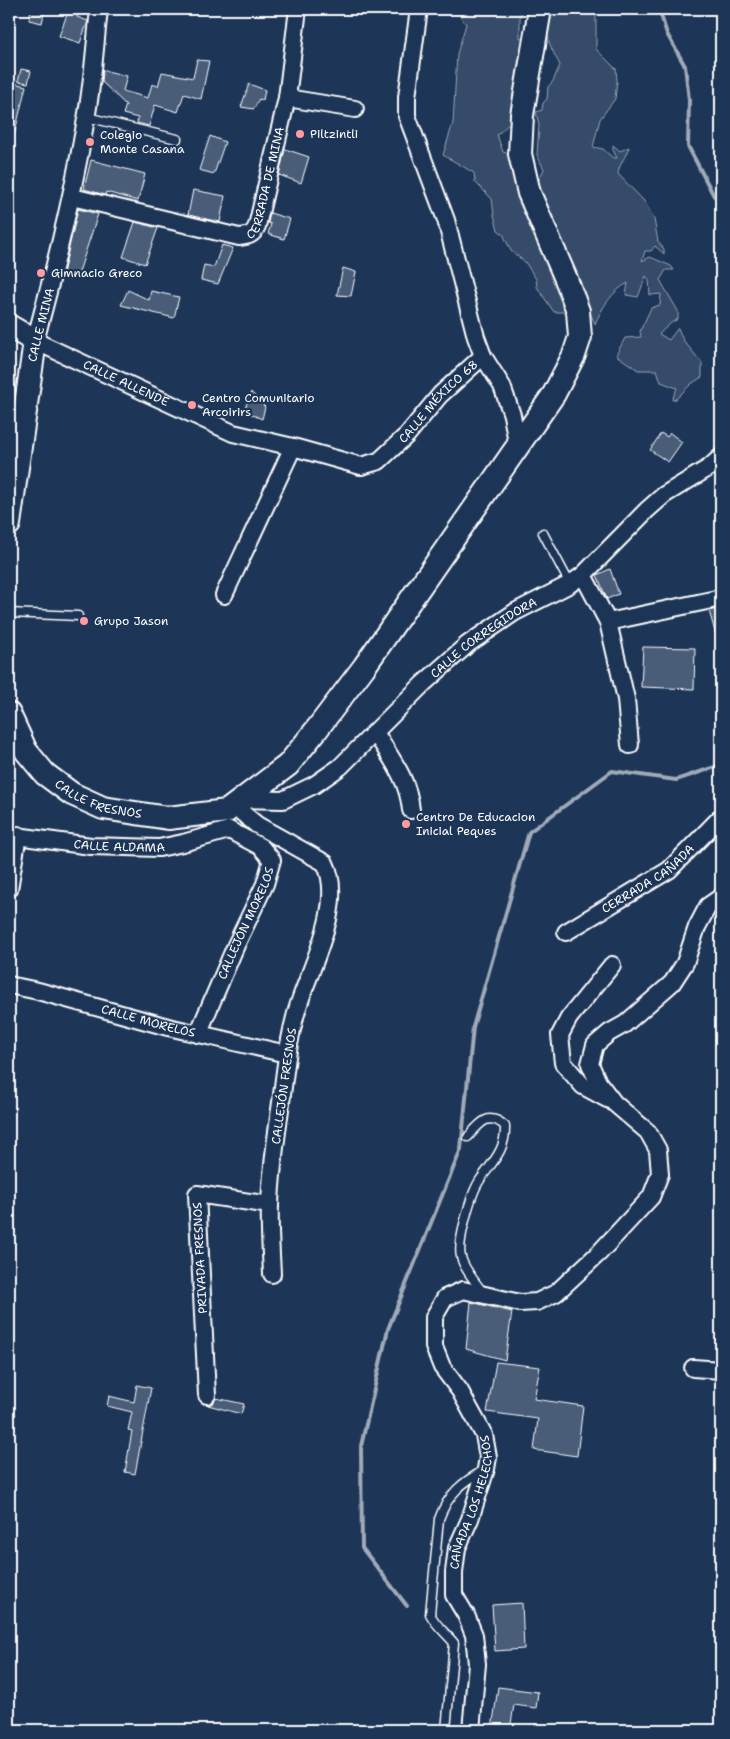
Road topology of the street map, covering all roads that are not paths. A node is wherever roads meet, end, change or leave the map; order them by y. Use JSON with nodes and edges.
{"nodes":[{"id":1,"x":99,"y":9,"type":"edge"},
{"id":2,"x":298,"y":9,"type":"edge"},
{"id":3,"x":419,"y":9,"type":"edge"},
{"id":4,"x":540,"y":9,"type":"edge"},
{"id":5,"x":287,"y":98,"type":"junction"},
{"id":6,"x":355,"y":109,"type":"dead end"},
{"id":7,"x":87,"y":117,"type":"junction"},
{"id":8,"x":177,"y":139,"type":"dead end"},
{"id":9,"x":72,"y":197,"type":"junction"},
{"id":10,"x":9,"y":326,"type":"edge"},
{"id":11,"x":34,"y":341,"type":"junction"},
{"id":12,"x":483,"y":356,"type":"junction"},
{"id":13,"x":293,"y":447,"type":"junction"},
{"id":14,"x":518,"y":449,"type":"junction"},
{"id":15,"x":721,"y":456,"type":"edge"},
{"id":16,"x":361,"y":466,"type":"joint"},
{"id":17,"x":9,"y":524,"type":"edge"},
{"id":18,"x":543,"y":533,"type":"dead end"},
{"id":19,"x":577,"y":580,"type":"junction"},
{"id":20,"x":224,"y":595,"type":"dead end"},
{"id":21,"x":721,"y":598,"type":"edge"},
{"id":22,"x":9,"y":613,"type":"edge"},
{"id":23,"x":78,"y":616,"type":"dead end"},
{"id":24,"x":608,"y":622,"type":"junction"},
{"id":25,"x":9,"y":714,"type":"edge"},
{"id":26,"x":375,"y":732,"type":"junction"},
{"id":27,"x":630,"y":744,"type":"dead end"},
{"id":28,"x":412,"y":810,"type":"dead end"},
{"id":29,"x":233,"y":812,"type":"junction"},
{"id":30,"x":721,"y":817,"type":"edge"},
{"id":31,"x":14,"y":835,"type":"edge"},
{"id":32,"x":9,"y":889,"type":"edge"},
{"id":33,"x":721,"y":897,"type":"edge"},
{"id":34,"x":566,"y":932,"type":"dead end"},
{"id":35,"x":612,"y":965,"type":"dead end"},
{"id":36,"x":9,"y":985,"type":"edge"},
{"id":37,"x":198,"y":1034,"type":"junction"},
{"id":38,"x":287,"y":1054,"type":"junction"},
{"id":39,"x":614,"y":1103,"type":"junction"},
{"id":40,"x":468,"y":1137,"type":"dead end"},
{"id":41,"x":270,"y":1205,"type":"junction"},
{"id":42,"x":272,"y":1274,"type":"dead end"},
{"id":43,"x":485,"y":1294,"type":"junction"},
{"id":44,"x":693,"y":1368,"type":"dead end"},
{"id":45,"x":721,"y":1370,"type":"edge"},
{"id":46,"x":207,"y":1395,"type":"dead end"},
{"id":47,"x":486,"y":1469,"type":"junction"},
{"id":48,"x":446,"y":1730,"type":"edge"},
{"id":49,"x":471,"y":1730,"type":"edge"}],
"edges":[{"from":1,"to":7,"type":"street","name":"CALLE MINA"},
{"from":2,"to":5,"type":"street","name":"CERRADA DE MINA"},
{"from":3,"to":12,"type":"street"},
{"from":4,"to":14,"type":"street"},
{"from":5,"to":6,"type":"street"},
{"from":5,"to":9,"type":"street","name":"CERRADA DE MINA"},
{"from":7,"to":8,"type":"lane"},
{"from":7,"to":9,"type":"street","name":"CALLE MINA"},
{"from":9,"to":11,"type":"street","name":"CALLE MINA"},
{"from":10,"to":11,"type":"street","name":"CALLE ALLENDE"},
{"from":11,"to":13,"type":"street","name":"CALLE ALLENDE"},
{"from":11,"to":17,"type":"street","name":"CALLE MINA"},
{"from":12,"to":14,"type":"street","name":"CALLE MÉXICO 68"},
{"from":12,"to":16,"type":"street","name":"CALLE MÉXICO 68"},
{"from":13,"to":16,"type":"street","name":"CALLE ALLENDE"},
{"from":13,"to":20,"type":"street"},
{"from":14,"to":29,"type":"street"},
{"from":15,"to":19,"type":"street","name":"CALLE CORREGIDORA"},
{"from":18,"to":19,"type":"lane"},
{"from":19,"to":24,"type":"street"},
{"from":19,"to":26,"type":"street","name":"CALLE CORREGIDORA"},
{"from":21,"to":24,"type":"street"},
{"from":22,"to":23,"type":"lane"},
{"from":24,"to":27,"type":"street"},
{"from":25,"to":29,"type":"street","name":"CALLE FRESNOS"},
{"from":26,"to":28,"type":"street"},
{"from":26,"to":29,"type":"street","name":"CALLE CORREGIDORA"},
{"from":29,"to":31,"type":"street","name":"CALLE ALDAMA"},
{"from":29,"to":37,"type":"street","name":"CALLEJÓN MORELOS"},
{"from":29,"to":38,"type":"street","name":"CALLEJÓN FRESNOS"},
{"from":30,"to":34,"type":"street","name":"CERRADA CAÑADA"},
{"from":31,"to":32,"type":"street"},
{"from":33,"to":39,"type":"street"},
{"from":35,"to":39,"type":"street"},
{"from":36,"to":37,"type":"street","name":"CALLE MORELOS"},
{"from":37,"to":38,"type":"street","name":"CALLE MORELOS"},
{"from":38,"to":41,"type":"street","name":"CALLEJÓN FRESNOS"},
{"from":39,"to":43,"type":"street","name":"CAÑADA LOS HELECHOS"},
{"from":40,"to":43,"type":"lane"},
{"from":41,"to":42,"type":"street","name":"CALLEJÓN FRESNOS"},
{"from":41,"to":46,"type":"street","name":"PRIVADA FRESNOS"},
{"from":43,"to":47,"type":"street","name":"CAÑADA LOS HELECHOS"},
{"from":44,"to":45,"type":"street"},
{"from":47,"to":48,"type":"lane"},
{"from":47,"to":49,"type":"street","name":"CAÑADA LOS HELECHOS"}]}
